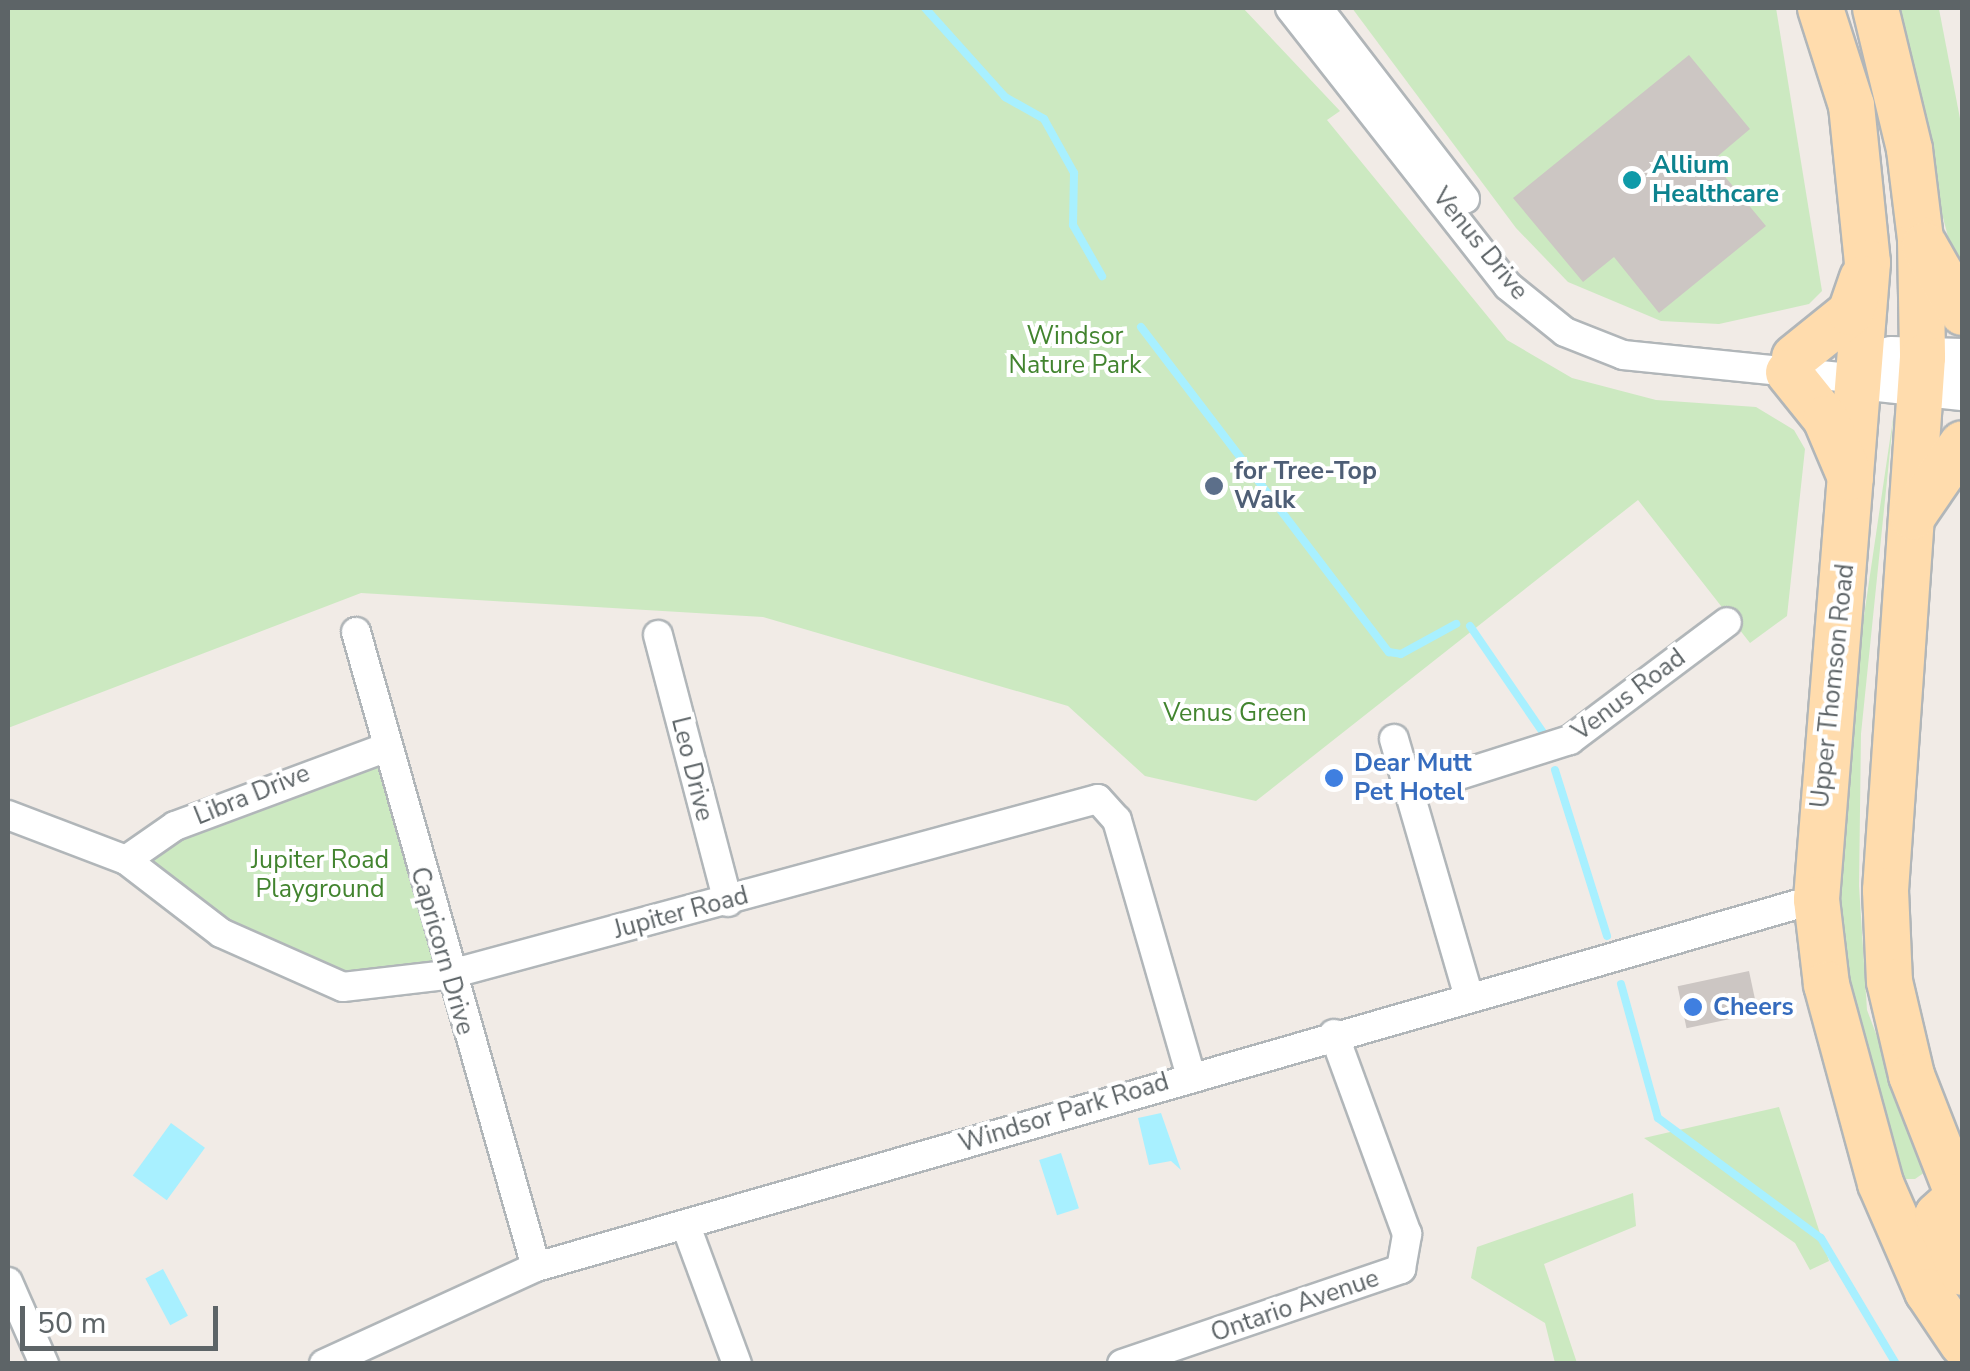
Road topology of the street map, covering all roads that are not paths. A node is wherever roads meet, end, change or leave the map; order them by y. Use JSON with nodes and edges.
{"nodes":[{"id":1,"x":1290,"y":8,"type":"edge"},
{"id":2,"x":1318,"y":8,"type":"edge"},
{"id":3,"x":1820,"y":8,"type":"edge"},
{"id":4,"x":1875,"y":8,"type":"edge"},
{"id":5,"x":1920,"y":239,"type":"junction"},
{"id":6,"x":1867,"y":262,"type":"junction"},
{"id":7,"x":1962,"y":312,"type":"edge"},
{"id":8,"x":1625,"y":347,"type":"junction"},
{"id":9,"x":1791,"y":365,"type":"junction"},
{"id":10,"x":1861,"y":368,"type":"junction"},
{"id":11,"x":1941,"y":372,"type":"edge"},
{"id":12,"x":1962,"y":443,"type":"edge"},
{"id":13,"x":1853,"y":483,"type":"junction"},
{"id":14,"x":1906,"y":527,"type":"junction"},
{"id":15,"x":1727,"y":622,"type":"dead end"},
{"id":16,"x":356,"y":632,"type":"dead end"},
{"id":17,"x":658,"y":635,"type":"dead end"},
{"id":18,"x":1394,"y":738,"type":"dead end"},
{"id":19,"x":387,"y":747,"type":"junction"},
{"id":20,"x":1409,"y":791,"type":"junction"},
{"id":21,"x":8,"y":815,"type":"edge"},
{"id":22,"x":126,"y":860,"type":"junction"},
{"id":23,"x":1816,"y":898,"type":"junction"},
{"id":24,"x":728,"y":902,"type":"junction"},
{"id":25,"x":447,"y":975,"type":"junction"},
{"id":26,"x":1469,"y":997,"type":"junction"},
{"id":27,"x":1334,"y":1034,"type":"junction"},
{"id":28,"x":1191,"y":1076,"type":"junction"},
{"id":29,"x":1880,"y":1183,"type":"junction"},
{"id":30,"x":1955,"y":1188,"type":"edge"},
{"id":31,"x":686,"y":1226,"type":"junction"},
{"id":32,"x":536,"y":1268,"type":"junction"},
{"id":33,"x":1962,"y":1272,"type":"edge"},
{"id":34,"x":8,"y":1282,"type":"edge"},
{"id":35,"x":1962,"y":1343,"type":"edge"},
{"id":36,"x":44,"y":1364,"type":"edge"},
{"id":37,"x":324,"y":1364,"type":"edge"},
{"id":38,"x":738,"y":1364,"type":"edge"},
{"id":39,"x":1122,"y":1364,"type":"edge"}],
"edges":[{"from":1,"to":8,"type":"street","name":"Venus Drive"},
{"from":2,"to":8,"type":"street","name":"Venus Drive"},
{"from":3,"to":6,"type":"main road","name":"Upper Thomson Road"},
{"from":4,"to":5,"type":"main road"},
{"from":5,"to":7,"type":"main road"},
{"from":5,"to":11,"type":"main road"},
{"from":6,"to":9,"type":"main road"},
{"from":6,"to":10,"type":"main road","name":"Upper Thomson Road"},
{"from":8,"to":9,"type":"street","name":"Venus Drive"},
{"from":9,"to":10,"type":"street","name":"Venus Drive"},
{"from":9,"to":13,"type":"main road"},
{"from":10,"to":11,"type":"main road","name":"Venus Drive"},
{"from":10,"to":13,"type":"main road","name":"Upper Thomson Road"},
{"from":11,"to":14,"type":"main road"},
{"from":12,"to":14,"type":"main road"},
{"from":13,"to":23,"type":"main road","name":"Upper Thomson Road"},
{"from":14,"to":30,"type":"main road"},
{"from":15,"to":20,"type":"street","name":"Venus Road"},
{"from":16,"to":19,"type":"street","name":"Capricorn Drive"},
{"from":17,"to":24,"type":"street","name":"Leo Drive"},
{"from":18,"to":20,"type":"street"},
{"from":19,"to":22,"type":"street","name":"Libra Drive"},
{"from":19,"to":25,"type":"street","name":"Capricorn Drive"},
{"from":20,"to":26,"type":"street"},
{"from":21,"to":22,"type":"street","name":"Jupiter Road"},
{"from":22,"to":25,"type":"street","name":"Jupiter Road"},
{"from":23,"to":26,"type":"street","name":"Windsor Park Road"},
{"from":23,"to":29,"type":"main road","name":"Upper Thomson Road"},
{"from":24,"to":25,"type":"street","name":"Jupiter Road"},
{"from":24,"to":28,"type":"street","name":"Jupiter Road"},
{"from":25,"to":32,"type":"street","name":"Capricorn Drive"},
{"from":26,"to":27,"type":"street","name":"Windsor Park Road"},
{"from":27,"to":28,"type":"street","name":"Windsor Park Road"},
{"from":27,"to":39,"type":"street","name":"Ontario Avenue"},
{"from":28,"to":31,"type":"street","name":"Windsor Park Road"},
{"from":29,"to":30,"type":"main road"},
{"from":29,"to":35,"type":"main road","name":"Upper Thomson Road"},
{"from":30,"to":33,"type":"main road"},
{"from":31,"to":32,"type":"street","name":"Windsor Park Road"},
{"from":31,"to":38,"type":"street"},
{"from":32,"to":37,"type":"street","name":"Windsor Park Road"},
{"from":34,"to":36,"type":"street"}]}
